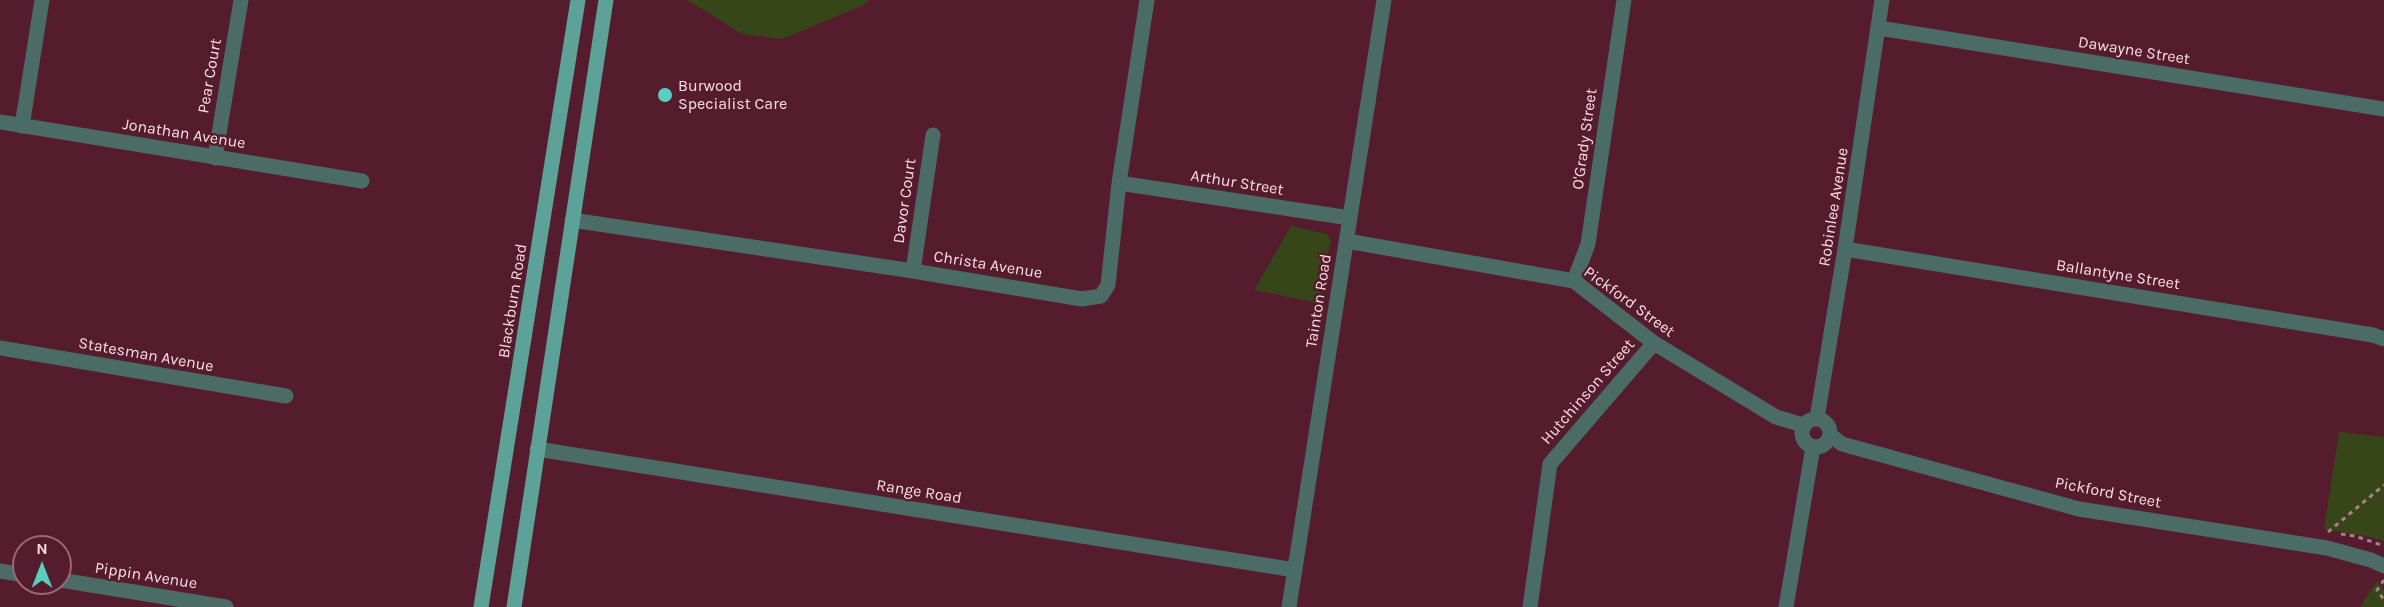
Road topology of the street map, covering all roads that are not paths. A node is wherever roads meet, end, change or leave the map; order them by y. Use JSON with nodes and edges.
{"nodes":[{"id":1,"x":42,"y":0,"type":"edge"},
{"id":2,"x":242,"y":0,"type":"edge"},
{"id":3,"x":578,"y":0,"type":"edge"},
{"id":4,"x":606,"y":0,"type":"edge"},
{"id":5,"x":1147,"y":0,"type":"edge"},
{"id":6,"x":1384,"y":0,"type":"edge"},
{"id":7,"x":1624,"y":0,"type":"edge"},
{"id":8,"x":1882,"y":0,"type":"edge"},
{"id":9,"x":1879,"y":28,"type":"junction"},
{"id":10,"x":2384,"y":109,"type":"edge"},
{"id":11,"x":0,"y":122,"type":"edge"},
{"id":12,"x":22,"y":126,"type":"junction"},
{"id":13,"x":933,"y":135,"type":"dead end"},
{"id":14,"x":215,"y":158,"type":"junction"},
{"id":15,"x":362,"y":181,"type":"dead end"},
{"id":16,"x":1119,"y":183,"type":"junction"},
{"id":17,"x":545,"y":216,"type":"junction"},
{"id":18,"x":1350,"y":218,"type":"junction"},
{"id":19,"x":572,"y":220,"type":"junction"},
{"id":20,"x":1347,"y":241,"type":"junction"},
{"id":21,"x":1845,"y":249,"type":"junction"},
{"id":22,"x":913,"y":271,"type":"junction"},
{"id":23,"x":1574,"y":281,"type":"junction"},
{"id":24,"x":2384,"y":339,"type":"edge"},
{"id":25,"x":1654,"y":343,"type":"junction"},
{"id":26,"x":0,"y":348,"type":"edge"},
{"id":27,"x":286,"y":396,"type":"dead end"},
{"id":28,"x":1810,"y":422,"type":"junction"},
{"id":29,"x":1830,"y":435,"type":"junction"},
{"id":30,"x":1813,"y":447,"type":"junction"},
{"id":31,"x":537,"y":449,"type":"junction"},
{"id":32,"x":2384,"y":566,"type":"edge"},
{"id":33,"x":1295,"y":570,"type":"junction"},
{"id":34,"x":72,"y":582,"type":"edge"},
{"id":35,"x":226,"y":607,"type":"edge"},
{"id":36,"x":481,"y":607,"type":"edge"},
{"id":37,"x":514,"y":607,"type":"edge"},
{"id":38,"x":1289,"y":607,"type":"edge"},
{"id":39,"x":1530,"y":607,"type":"edge"},
{"id":40,"x":1786,"y":607,"type":"edge"}],
"edges":[{"from":1,"to":12,"type":"street"},
{"from":2,"to":14,"type":"street","name":"Pear Court"},
{"from":3,"to":17,"type":"main road","name":"Blackburn Road"},
{"from":4,"to":19,"type":"main road"},
{"from":5,"to":16,"type":"street","name":"Christa Avenue"},
{"from":6,"to":18,"type":"street","name":"Tainton Road"},
{"from":7,"to":23,"type":"street","name":"O'Grady Street"},
{"from":8,"to":9,"type":"street","name":"Robinlee Avenue"},
{"from":9,"to":10,"type":"street","name":"Dawayne Street"},
{"from":9,"to":21,"type":"street","name":"Robinlee Avenue"},
{"from":11,"to":12,"type":"street","name":"Jonathan Avenue"},
{"from":12,"to":14,"type":"street","name":"Jonathan Avenue"},
{"from":13,"to":22,"type":"street","name":"Davor Court"},
{"from":14,"to":15,"type":"street","name":"Jonathan Avenue"},
{"from":16,"to":18,"type":"street","name":"Arthur Street"},
{"from":16,"to":22,"type":"street","name":"Christa Avenue"},
{"from":17,"to":19,"type":"main road"},
{"from":17,"to":36,"type":"main road","name":"Blackburn Road"},
{"from":18,"to":20,"type":"street","name":"Tainton Road"},
{"from":19,"to":22,"type":"street","name":"Christa Avenue"},
{"from":19,"to":31,"type":"main road"},
{"from":20,"to":23,"type":"street","name":"Pickford Street"},
{"from":20,"to":33,"type":"street","name":"Tainton Road"},
{"from":21,"to":24,"type":"street","name":"Ballantyne Street"},
{"from":21,"to":28,"type":"street","name":"Robinlee Avenue"},
{"from":23,"to":25,"type":"street","name":"Pickford Street"},
{"from":25,"to":28,"type":"street","name":"Pickford Street"},
{"from":25,"to":39,"type":"street","name":"Hutchinson Street"},
{"from":26,"to":27,"type":"street","name":"Statesman Avenue"},
{"from":28,"to":29,"type":"street"},
{"from":28,"to":30,"type":"street"},
{"from":29,"to":30,"type":"street"},
{"from":29,"to":32,"type":"street","name":"Pickford Street"},
{"from":30,"to":40,"type":"street"},
{"from":31,"to":33,"type":"street","name":"Range Road"},
{"from":31,"to":37,"type":"main road"},
{"from":33,"to":38,"type":"street","name":"Tainton Road"},
{"from":34,"to":35,"type":"street","name":"Pippin Avenue"}]}
